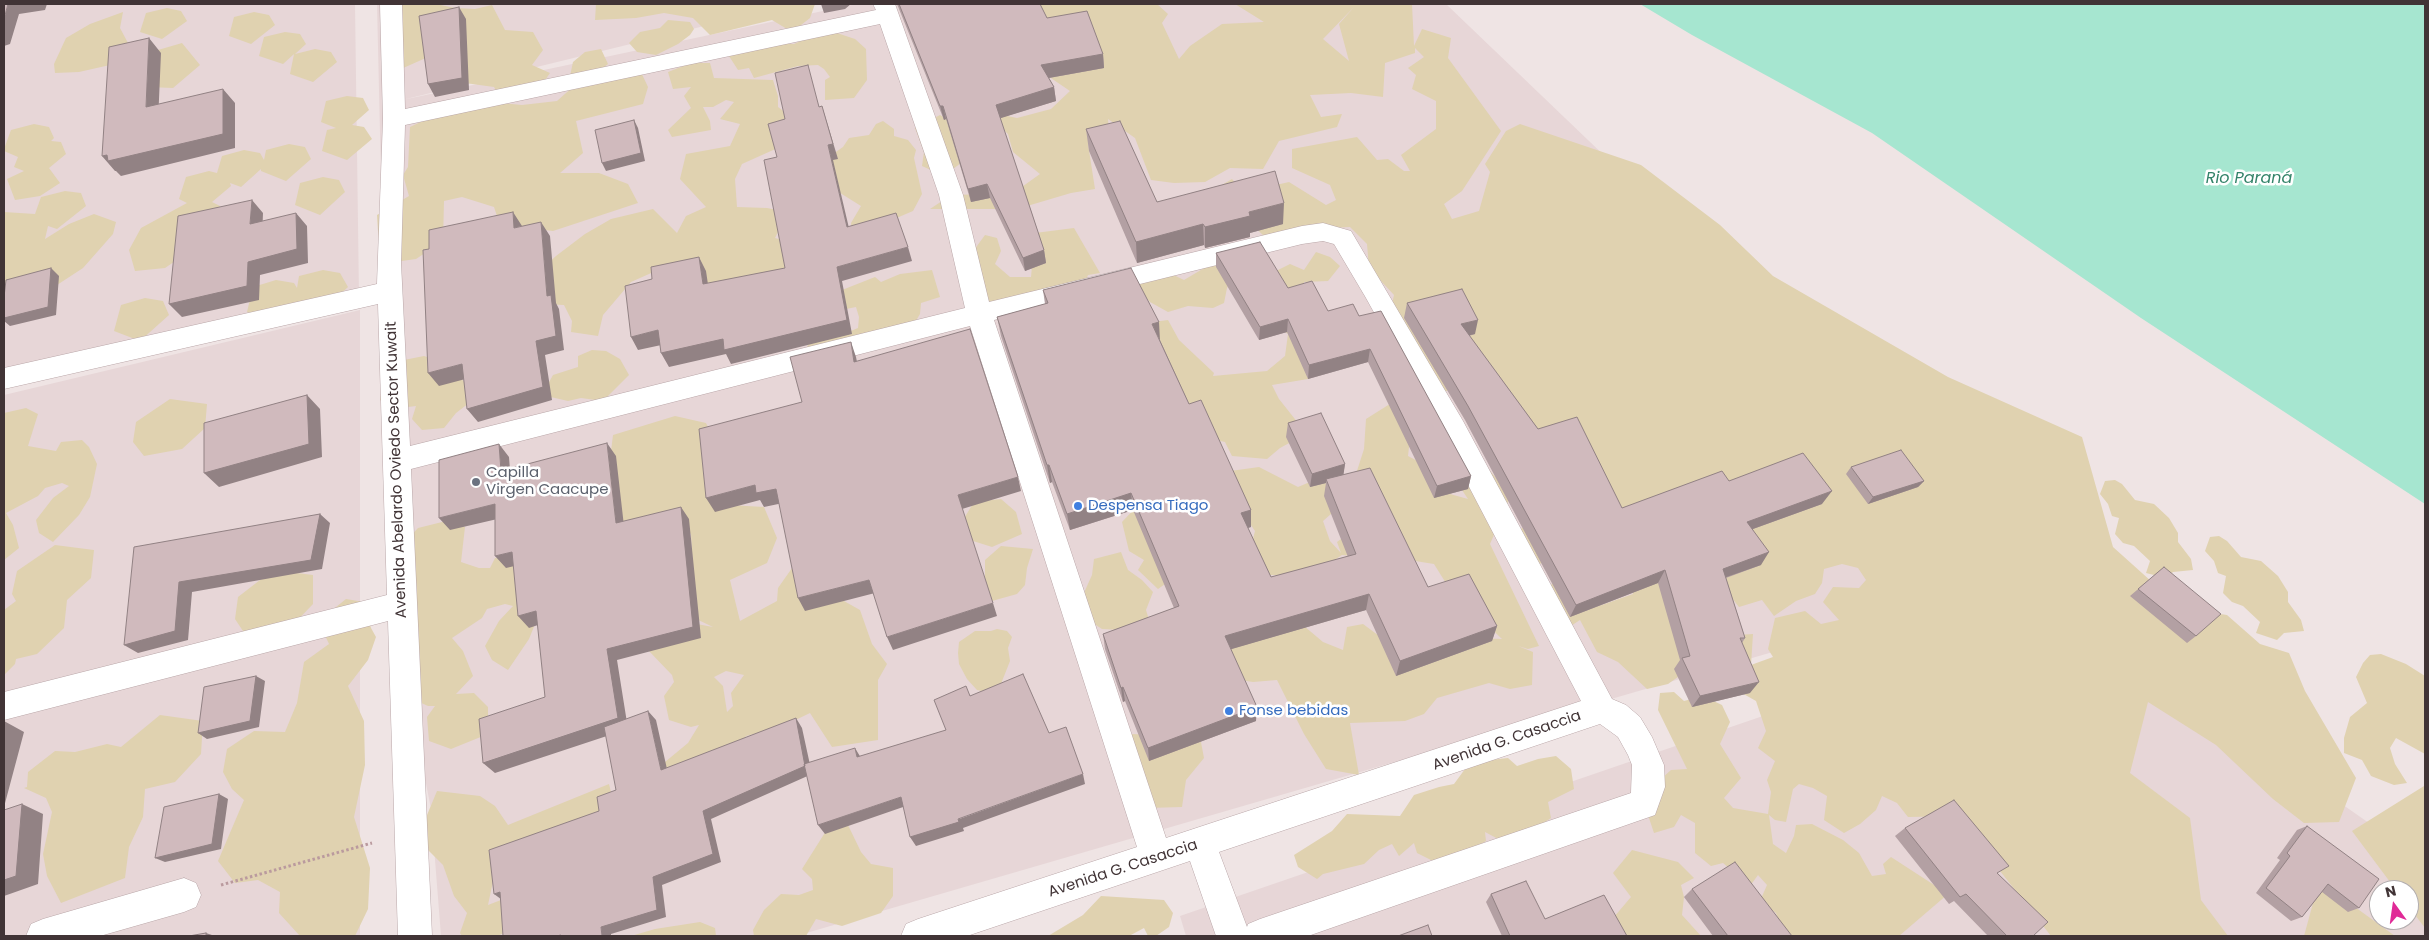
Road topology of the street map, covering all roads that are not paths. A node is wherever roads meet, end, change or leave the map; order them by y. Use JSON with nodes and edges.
{"nodes":[{"id":1,"x":391,"y":4,"type":"edge"},
{"id":2,"x":885,"y":9,"type":"edge"},
{"id":3,"x":394,"y":119,"type":"junction"},
{"id":4,"x":391,"y":291,"type":"junction"},
{"id":5,"x":979,"y":314,"type":"junction"},
{"id":6,"x":4,"y":379,"type":"edge"},
{"id":7,"x":396,"y":461,"type":"junction"},
{"id":8,"x":402,"y":604,"type":"junction"},
{"id":9,"x":4,"y":706,"type":"edge"},
{"id":10,"x":1601,"y":709,"type":"junction"},
{"id":11,"x":1200,"y":844,"type":"junction"},
{"id":12,"x":1156,"y":857,"type":"junction"},
{"id":13,"x":184,"y":895,"type":"road end"},
{"id":14,"x":43,"y":936,"type":"edge"},
{"id":15,"x":415,"y":936,"type":"edge"},
{"id":16,"x":918,"y":936,"type":"edge"},
{"id":17,"x":1233,"y":936,"type":"edge"},
{"id":18,"x":1260,"y":936,"type":"edge"}],
"edges":[{"from":1,"to":3,"type":"street","name":"Avenida Abelardo Oviedo Sector Kuwait"},
{"from":2,"to":3,"type":"street"},
{"from":2,"to":5,"type":"street"},
{"from":3,"to":4,"type":"street","name":"Avenida Abelardo Oviedo Sector Kuwait"},
{"from":4,"to":6,"type":"street"},
{"from":4,"to":7,"type":"street","name":"Avenida Abelardo Oviedo Sector Kuwait"},
{"from":5,"to":7,"type":"street"},
{"from":5,"to":10,"type":"street"},
{"from":5,"to":12,"type":"street"},
{"from":7,"to":8,"type":"street","name":"Avenida Abelardo Oviedo Sector Kuwait"},
{"from":8,"to":9,"type":"street"},
{"from":8,"to":15,"type":"street","name":"Avenida Abelardo Oviedo Sector Kuwait"},
{"from":10,"to":11,"type":"street","name":"Avenida G. Casaccia"},
{"from":10,"to":18,"type":"street","name":"Avenida G. Casaccia"},
{"from":11,"to":12,"type":"street","name":"Avenida G. Casaccia"},
{"from":11,"to":17,"type":"street"},
{"from":12,"to":16,"type":"street","name":"Avenida G. Casaccia"},
{"from":13,"to":14,"type":"street"}]}
